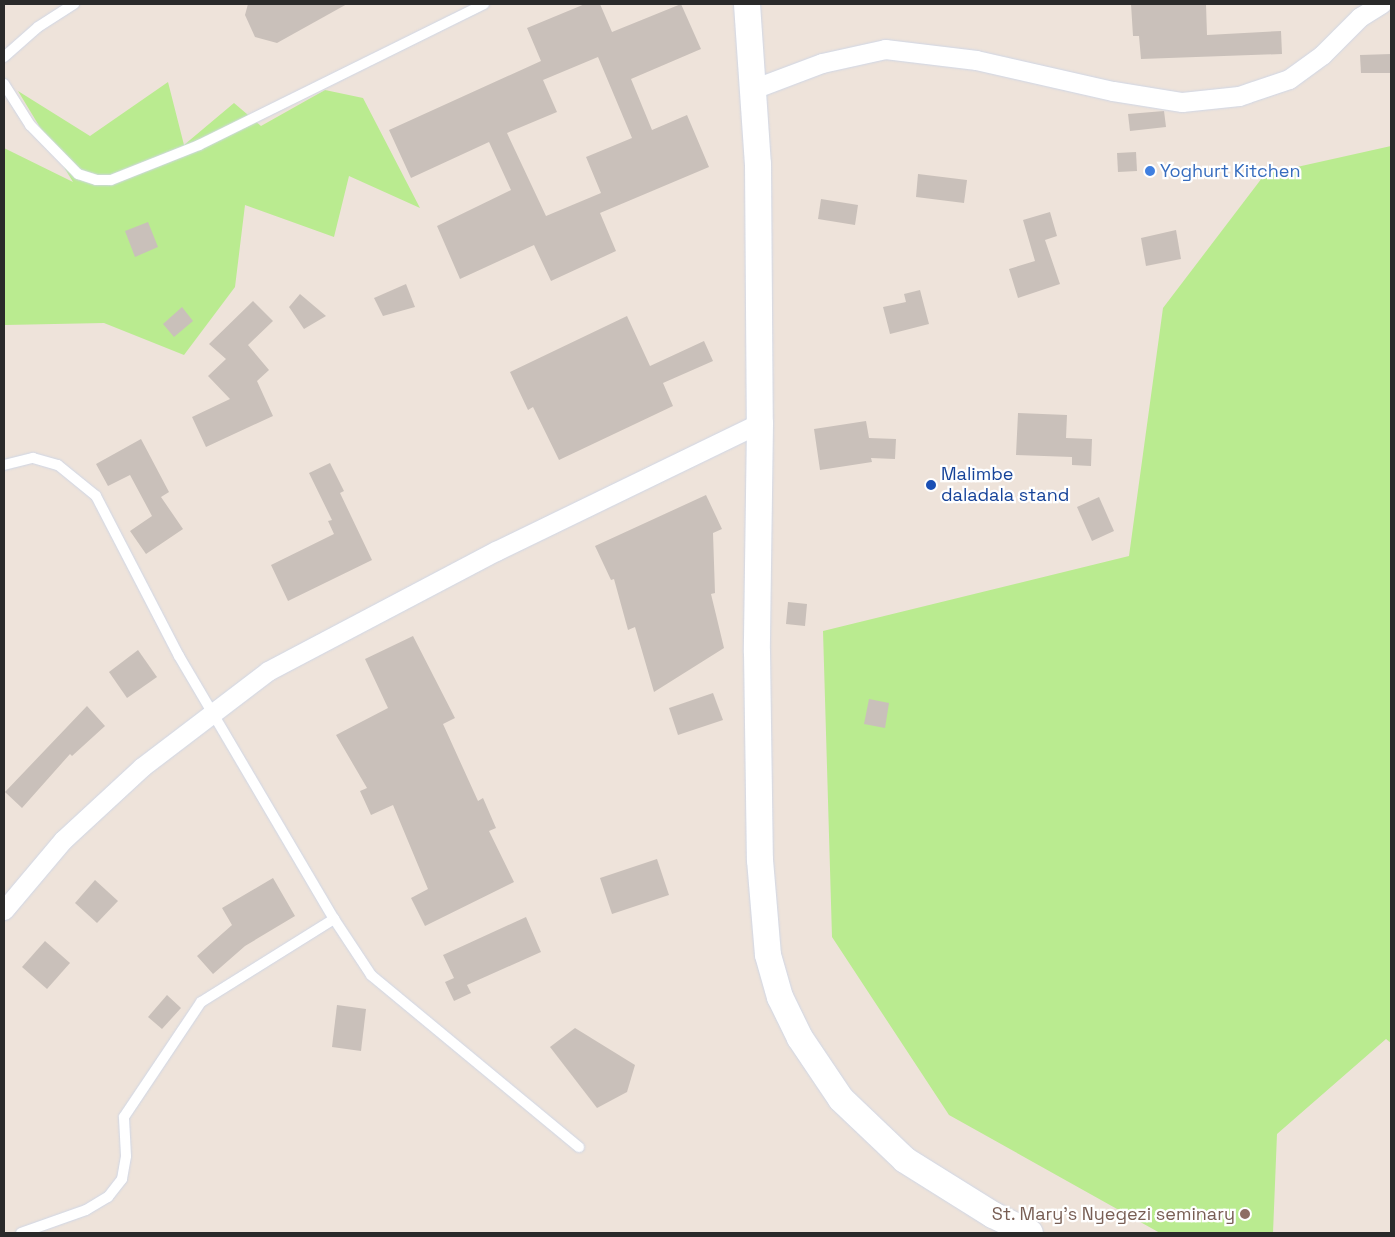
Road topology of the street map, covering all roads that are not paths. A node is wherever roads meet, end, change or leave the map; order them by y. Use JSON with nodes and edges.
{"nodes":[{"id":1,"x":74,"y":4,"type":"edge"},
{"id":2,"x":484,"y":4,"type":"edge"},
{"id":3,"x":747,"y":4,"type":"edge"},
{"id":4,"x":1381,"y":4,"type":"edge"},
{"id":5,"x":4,"y":57,"type":"edge"},
{"id":6,"x":4,"y":84,"type":"edge"},
{"id":7,"x":753,"y":89,"type":"junction"},
{"id":8,"x":760,"y":423,"type":"junction"},
{"id":9,"x":4,"y":465,"type":"edge"},
{"id":10,"x":213,"y":712,"type":"junction"},
{"id":11,"x":4,"y":910,"type":"edge"},
{"id":12,"x":334,"y":919,"type":"junction"},
{"id":13,"x":579,"y":1147,"type":"dead end"},
{"id":14,"x":21,"y":1233,"type":"edge"},
{"id":15,"x":1030,"y":1233,"type":"edge"}],
"edges":[{"from":1,"to":5,"type":"lane"},
{"from":2,"to":6,"type":"lane"},
{"from":3,"to":7,"type":"main road"},
{"from":4,"to":7,"type":"street"},
{"from":7,"to":8,"type":"main road"},
{"from":8,"to":10,"type":"street"},
{"from":8,"to":15,"type":"main road"},
{"from":9,"to":10,"type":"lane"},
{"from":10,"to":11,"type":"street"},
{"from":10,"to":12,"type":"lane"},
{"from":12,"to":13,"type":"lane"},
{"from":12,"to":14,"type":"lane"}]}
